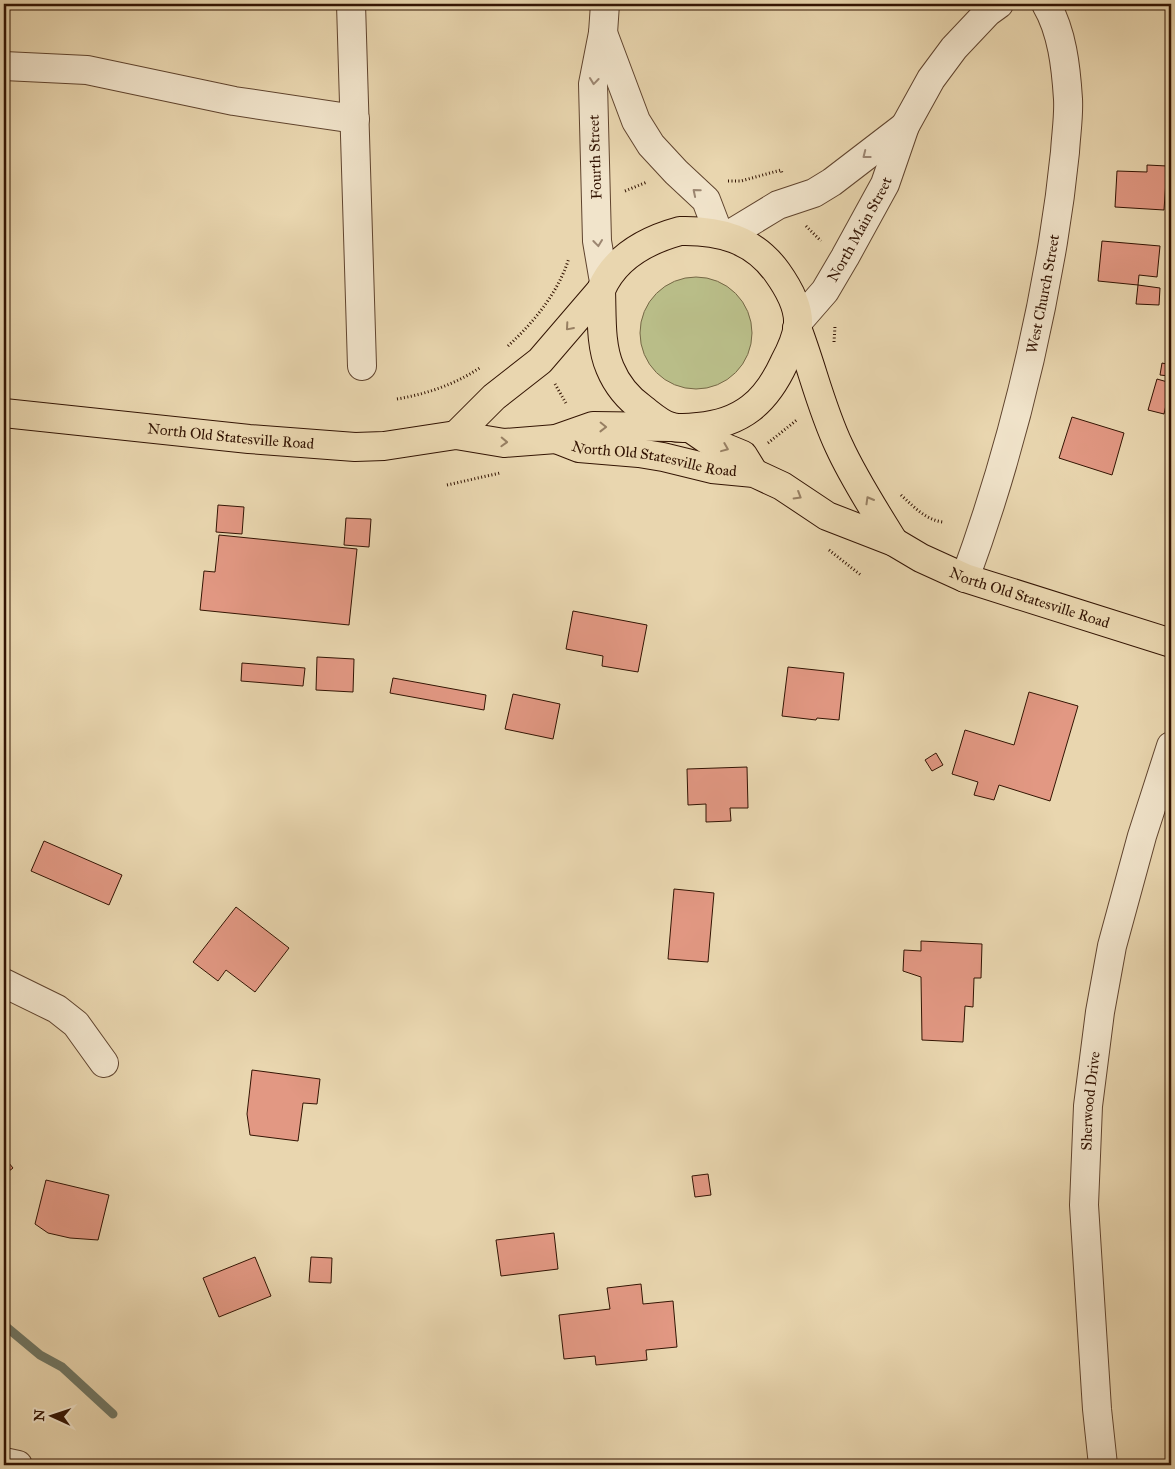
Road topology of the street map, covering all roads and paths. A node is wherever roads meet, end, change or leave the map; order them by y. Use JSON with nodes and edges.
{"nodes":[{"id":1,"x":351,"y":4,"type":"edge"},
{"id":2,"x":605,"y":4,"type":"edge"},
{"id":3,"x":999,"y":4,"type":"edge"},
{"id":4,"x":1046,"y":4,"type":"edge"},
{"id":5,"x":602,"y":33,"type":"junction"},
{"id":6,"x":4,"y":66,"type":"edge"},
{"id":7,"x":355,"y":119,"type":"junction"},
{"id":8,"x":905,"y":126,"type":"junction"},
{"id":9,"x":674,"y":170,"type":"junction"},
{"id":10,"x":725,"y":181,"type":"dead end"},
{"id":11,"x":597,"y":201,"type":"junction"},
{"id":12,"x":792,"y":201,"type":"junction"},
{"id":13,"x":723,"y":235,"type":"junction"},
{"id":14,"x":570,"y":255,"type":"dead end"},
{"id":15,"x":844,"y":259,"type":"junction"},
{"id":16,"x":603,"y":286,"type":"junction"},
{"id":17,"x":836,"y":319,"type":"dead end"},
{"id":18,"x":798,"y":325,"type":"junction"},
{"id":19,"x":513,"y":341,"type":"junction"},
{"id":20,"x":506,"y":348,"type":"dead end"},
{"id":21,"x":834,"y":348,"type":"dead end"},
{"id":22,"x":486,"y":364,"type":"dead end"},
{"id":23,"x":536,"y":364,"type":"junction"},
{"id":24,"x":362,"y":366,"type":"dead end"},
{"id":25,"x":397,"y":399,"type":"dead end"},
{"id":26,"x":4,"y":414,"type":"edge"},
{"id":27,"x":826,"y":415,"type":"junction"},
{"id":28,"x":680,"y":428,"type":"junction"},
{"id":29,"x":456,"y":435,"type":"junction"},
{"id":30,"x":565,"y":436,"type":"junction"},
{"id":31,"x":753,"y":471,"type":"junction"},
{"id":32,"x":506,"y":472,"type":"dead end"},
{"id":33,"x":447,"y":486,"type":"dead end"},
{"id":34,"x":895,"y":489,"type":"dead end"},
{"id":35,"x":943,"y":522,"type":"dead end"},
{"id":36,"x":894,"y":542,"type":"junction"},
{"id":37,"x":824,"y":546,"type":"dead end"},
{"id":38,"x":862,"y":576,"type":"dead end"},
{"id":39,"x":965,"y":578,"type":"junction"},
{"id":40,"x":1171,"y":643,"type":"edge"},
{"id":41,"x":1171,"y":746,"type":"edge"},
{"id":42,"x":4,"y":982,"type":"edge"},
{"id":43,"x":104,"y":1063,"type":"dead end"},
{"id":44,"x":4,"y":1462,"type":"edge"},
{"id":45,"x":18,"y":1465,"type":"edge"},
{"id":46,"x":1103,"y":1465,"type":"edge"}],
"edges":[{"from":1,"to":7,"type":"street"},
{"from":2,"to":5,"type":"street","name":"Fourth Street"},
{"from":3,"to":8,"type":"street","name":"North Main Street"},
{"from":4,"to":39,"type":"street","name":"West Church Street"},
{"from":5,"to":9,"type":"street","name":"Fourth Street"},
{"from":5,"to":11,"type":"street","name":"Fourth Street","one_way":true},
{"from":6,"to":7,"type":"street"},
{"from":7,"to":24,"type":"street"},
{"from":8,"to":12,"type":"street","name":"North Main Street","one_way":true},
{"from":8,"to":15,"type":"street","name":"North Main Street"},
{"from":9,"to":11,"type":"path"},
{"from":13,"to":9,"type":"street","name":"Fourth Street","one_way":true},
{"from":10,"to":12,"type":"path"},
{"from":11,"to":16,"type":"street","name":"Fourth Street","one_way":true},
{"from":12,"to":13,"type":"street","name":"North Main Street"},
{"from":12,"to":15,"type":"path"},
{"from":13,"to":16,"type":"main road","name":"North Old Statesville Road"},
{"from":13,"to":18,"type":"main road","name":"North Old Statesville Road"},
{"from":14,"to":19,"type":"path"},
{"from":15,"to":18,"type":"street","name":"North Main Street"},
{"from":16,"to":23,"type":"main road","one_way":true},
{"from":16,"to":28,"type":"main road"},
{"from":17,"to":21,"type":"path"},
{"from":18,"to":27,"type":"main road","name":"North Old Statesville Road"},
{"from":18,"to":28,"type":"main road"},
{"from":19,"to":20,"type":"path"},
{"from":19,"to":23,"type":"path"},
{"from":22,"to":25,"type":"path"},
{"from":23,"to":29,"type":"main road"},
{"from":23,"to":30,"type":"path"},
{"from":26,"to":29,"type":"main road","name":"North Old Statesville Road"},
{"from":27,"to":31,"type":"path"},
{"from":36,"to":27,"type":"main road","name":"North Old Statesville Road","one_way":true},
{"from":30,"to":28,"type":"main road","name":"North Old Statesville Road","one_way":true},
{"from":28,"to":31,"type":"main road","name":"North Old Statesville Road","one_way":true},
{"from":29,"to":30,"type":"main road","name":"North Old Statesville Road","one_way":true},
{"from":30,"to":31,"type":"main road","name":"North Old Statesville Road"},
{"from":31,"to":36,"type":"main road","name":"North Old Statesville Road","one_way":true},
{"from":32,"to":33,"type":"path"},
{"from":34,"to":35,"type":"path"},
{"from":36,"to":39,"type":"main road","name":"North Old Statesville Road"},
{"from":37,"to":38,"type":"path"},
{"from":39,"to":40,"type":"main road","name":"North Old Statesville Road"},
{"from":41,"to":46,"type":"street","name":"Sherwood Drive"},
{"from":42,"to":43,"type":"street"},
{"from":44,"to":45,"type":"street"}]}
